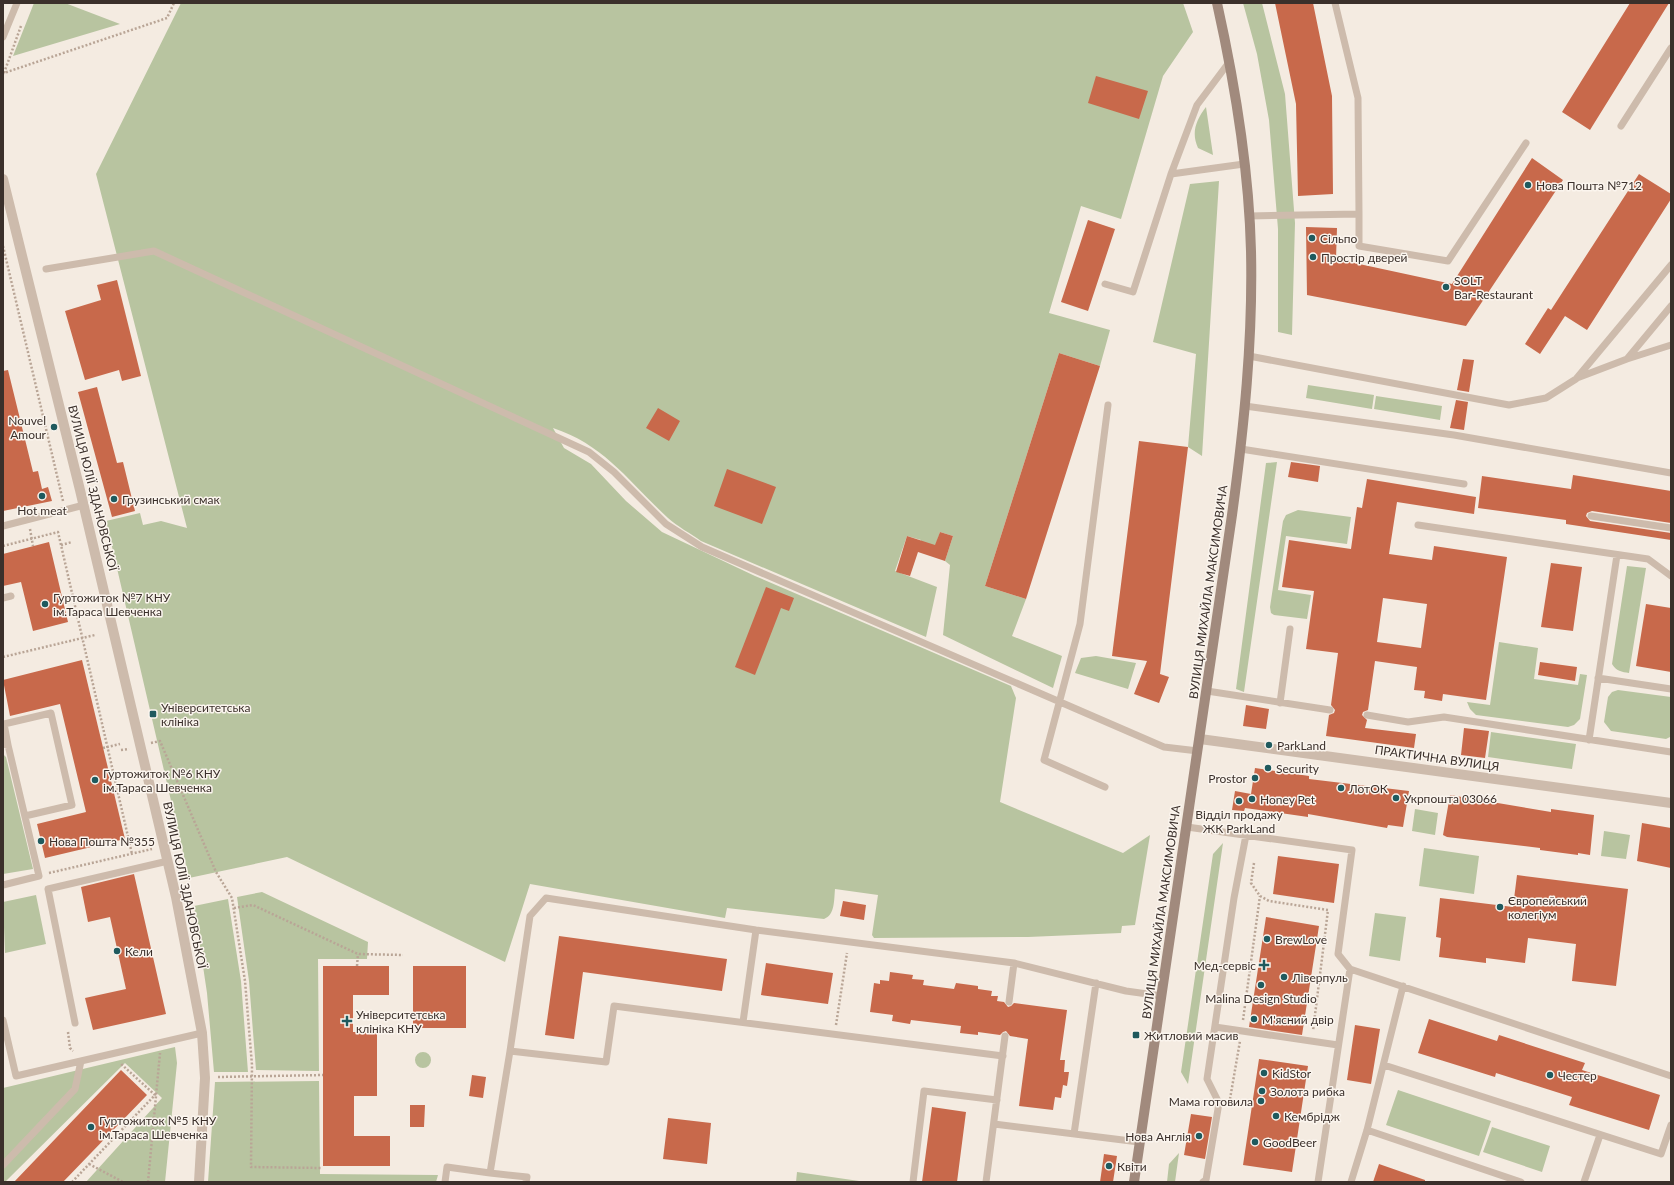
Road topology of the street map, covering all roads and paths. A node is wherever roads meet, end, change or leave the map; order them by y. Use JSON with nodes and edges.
{"nodes":[{"id":1,"x":17,"y":3,"type":"edge"},
{"id":2,"x":174,"y":3,"type":"edge"},
{"id":3,"x":1216,"y":3,"type":"edge"},
{"id":4,"x":1335,"y":3,"type":"edge"},
{"id":5,"x":22,"y":24,"type":"dead end"},
{"id":6,"x":3,"y":37,"type":"edge"},
{"id":7,"x":1671,"y":48,"type":"edge"},
{"id":8,"x":1230,"y":61,"type":"junction"},
{"id":9,"x":1621,"y":126,"type":"dead end"},
{"id":10,"x":1526,"y":143,"type":"dead end"},
{"id":11,"x":1244,"y":164,"type":"junction"},
{"id":12,"x":1171,"y":174,"type":"junction"},
{"id":13,"x":3,"y":179,"type":"edge"},
{"id":14,"x":1359,"y":214,"type":"junction"},
{"id":15,"x":1248,"y":216,"type":"junction"},
{"id":16,"x":3,"y":246,"type":"edge"},
{"id":17,"x":7,"y":265,"type":"junction"},
{"id":18,"x":1671,"y":265,"type":"edge"},
{"id":19,"x":3,"y":266,"type":"edge"},
{"id":20,"x":46,"y":269,"type":"dead end"},
{"id":21,"x":1105,"y":284,"type":"dead end"},
{"id":22,"x":1671,"y":306,"type":"edge"},
{"id":23,"x":1671,"y":345,"type":"edge"},
{"id":24,"x":1249,"y":356,"type":"junction"},
{"id":25,"x":1627,"y":359,"type":"junction"},
{"id":26,"x":1576,"y":379,"type":"junction"},
{"id":27,"x":1108,"y":405,"type":"dead end"},
{"id":28,"x":1245,"y":406,"type":"junction"},
{"id":29,"x":1241,"y":449,"type":"junction"},
{"id":30,"x":1671,"y":473,"type":"edge"},
{"id":31,"x":1464,"y":484,"type":"dead end"},
{"id":32,"x":84,"y":505,"type":"junction"},
{"id":33,"x":65,"y":510,"type":"junction"},
{"id":34,"x":1591,"y":516,"type":"dead end"},
{"id":35,"x":28,"y":519,"type":"junction"},
{"id":36,"x":1418,"y":525,"type":"dead end"},
{"id":37,"x":3,"y":526,"type":"edge"},
{"id":38,"x":1671,"y":528,"type":"edge"},
{"id":39,"x":32,"y":539,"type":"junction"},
{"id":40,"x":72,"y":542,"type":"dead end"},
{"id":41,"x":61,"y":545,"type":"junction"},
{"id":42,"x":3,"y":546,"type":"edge"},
{"id":43,"x":33,"y":546,"type":"dead end"},
{"id":44,"x":1617,"y":555,"type":"junction"},
{"id":45,"x":1671,"y":576,"type":"edge"},
{"id":46,"x":11,"y":596,"type":"dead end"},
{"id":47,"x":3,"y":598,"type":"edge"},
{"id":48,"x":1290,"y":629,"type":"dead end"},
{"id":49,"x":95,"y":635,"type":"dead end"},
{"id":50,"x":82,"y":638,"type":"junction"},
{"id":51,"x":3,"y":657,"type":"edge"},
{"id":52,"x":1598,"y":678,"type":"junction"},
{"id":53,"x":1671,"y":689,"type":"edge"},
{"id":54,"x":1207,"y":692,"type":"junction"},
{"id":55,"x":1059,"y":701,"type":"junction"},
{"id":56,"x":1280,"y":702,"type":"junction"},
{"id":57,"x":1330,"y":710,"type":"dead end"},
{"id":58,"x":1367,"y":716,"type":"dead end"},
{"id":59,"x":1200,"y":739,"type":"junction"},
{"id":60,"x":1589,"y":740,"type":"junction"},
{"id":61,"x":160,"y":741,"type":"dead end"},
{"id":62,"x":6,"y":744,"type":"edge"},
{"id":63,"x":120,"y":744,"type":"dead end"},
{"id":64,"x":107,"y":747,"type":"junction"},
{"id":65,"x":103,"y":748,"type":"dead end"},
{"id":66,"x":1198,"y":751,"type":"junction"},
{"id":67,"x":1671,"y":752,"type":"edge"},
{"id":68,"x":1105,"y":787,"type":"dead end"},
{"id":69,"x":1671,"y":803,"type":"edge"},
{"id":70,"x":25,"y":816,"type":"junction"},
{"id":71,"x":1187,"y":827,"type":"junction"},
{"id":72,"x":1246,"y":836,"type":"junction"},
{"id":73,"x":165,"y":846,"type":"junction"},
{"id":74,"x":132,"y":854,"type":"junction"},
{"id":75,"x":1254,"y":860,"type":"dead end"},
{"id":76,"x":168,"y":861,"type":"junction"},
{"id":77,"x":39,"y":876,"type":"junction"},
{"id":78,"x":3,"y":885,"type":"edge"},
{"id":79,"x":234,"y":908,"type":"junction"},
{"id":80,"x":756,"y":930,"type":"junction"},
{"id":81,"x":849,"y":942,"type":"junction"},
{"id":82,"x":358,"y":954,"type":"junction"},
{"id":83,"x":403,"y":955,"type":"dead end"},
{"id":84,"x":1014,"y":963,"type":"junction"},
{"id":85,"x":358,"y":966,"type":"dead end"},
{"id":86,"x":1350,"y":969,"type":"junction"},
{"id":87,"x":1096,"y":983,"type":"junction"},
{"id":88,"x":1403,"y":986,"type":"junction"},
{"id":89,"x":1162,"y":996,"type":"junction"},
{"id":90,"x":1009,"y":1002,"type":"dead end"},
{"id":91,"x":3,"y":1020,"type":"edge"},
{"id":92,"x":743,"y":1022,"type":"junction"},
{"id":93,"x":74,"y":1023,"type":"joint"},
{"id":94,"x":1215,"y":1026,"type":"junction"},
{"id":95,"x":202,"y":1033,"type":"junction"},
{"id":96,"x":835,"y":1034,"type":"junction"},
{"id":97,"x":1005,"y":1036,"type":"dead end"},
{"id":98,"x":1312,"y":1041,"type":"junction"},
{"id":99,"x":161,"y":1042,"type":"junction"},
{"id":100,"x":1338,"y":1045,"type":"junction"},
{"id":101,"x":510,"y":1051,"type":"junction"},
{"id":102,"x":111,"y":1054,"type":"junction"},
{"id":103,"x":1003,"y":1056,"type":"junction"},
{"id":104,"x":81,"y":1061,"type":"junction"},
{"id":105,"x":1384,"y":1066,"type":"junction"},
{"id":106,"x":323,"y":1075,"type":"dead end"},
{"id":107,"x":252,"y":1076,"type":"junction"},
{"id":108,"x":1671,"y":1076,"type":"edge"},
{"id":109,"x":204,"y":1078,"type":"junction"},
{"id":110,"x":155,"y":1095,"type":"junction"},
{"id":111,"x":997,"y":1100,"type":"junction"},
{"id":112,"x":994,"y":1124,"type":"junction"},
{"id":113,"x":1671,"y":1125,"type":"edge"},
{"id":114,"x":1367,"y":1130,"type":"junction"},
{"id":115,"x":1074,"y":1134,"type":"junction"},
{"id":116,"x":1600,"y":1135,"type":"junction"},
{"id":117,"x":1140,"y":1142,"type":"junction"},
{"id":118,"x":89,"y":1164,"type":"junction"},
{"id":119,"x":3,"y":1165,"type":"edge"},
{"id":120,"x":322,"y":1168,"type":"dead end"},
{"id":121,"x":490,"y":1172,"type":"junction"},
{"id":122,"x":1207,"y":1181,"type":"edge"},
{"id":123,"x":72,"y":1182,"type":"edge"},
{"id":124,"x":123,"y":1182,"type":"edge"},
{"id":125,"x":148,"y":1182,"type":"edge"},
{"id":126,"x":199,"y":1182,"type":"edge"},
{"id":127,"x":445,"y":1182,"type":"edge"},
{"id":128,"x":526,"y":1182,"type":"edge"},
{"id":129,"x":913,"y":1182,"type":"edge"},
{"id":130,"x":986,"y":1182,"type":"edge"},
{"id":131,"x":1134,"y":1182,"type":"edge"},
{"id":132,"x":1318,"y":1182,"type":"edge"},
{"id":133,"x":1351,"y":1182,"type":"edge"},
{"id":134,"x":1521,"y":1182,"type":"edge"},
{"id":135,"x":1584,"y":1182,"type":"edge"}],
"edges":[{"from":1,"to":6,"type":"lane"},
{"from":2,"to":5,"type":"path"},
{"from":3,"to":8,"type":"main road","name":"ВУЛИЦЯ МИХАЙЛА МАКСИМОВИЧА"},
{"from":4,"to":14,"type":"lane"},
{"from":7,"to":9,"type":"lane"},
{"from":8,"to":11,"type":"main road","name":"ВУЛИЦЯ МИХАЙЛА МАКСИМОВИЧА"},
{"from":8,"to":12,"type":"lane"},
{"from":10,"to":14,"type":"lane"},
{"from":11,"to":12,"type":"lane"},
{"from":11,"to":15,"type":"main road","name":"ВУЛИЦЯ МИХАЙЛА МАКСИМОВИЧА"},
{"from":12,"to":21,"type":"lane"},
{"from":13,"to":32,"type":"street","name":"ВУЛИЦЯ ЮЛІЇ ЗДАНОВСЬКОЇ"},
{"from":14,"to":15,"type":"lane"},
{"from":15,"to":24,"type":"main road","name":"ВУЛИЦЯ МИХАЙЛА МАКСИМОВИЧА"},
{"from":16,"to":17,"type":"path"},
{"from":17,"to":19,"type":"path"},
{"from":17,"to":33,"type":"path"},
{"from":18,"to":26,"type":"lane"},
{"from":20,"to":55,"type":"lane"},
{"from":22,"to":25,"type":"lane"},
{"from":23,"to":25,"type":"lane"},
{"from":24,"to":26,"type":"lane"},
{"from":24,"to":28,"type":"main road","name":"ВУЛИЦЯ МИХАЙЛА МАКСИМОВИЧА"},
{"from":25,"to":26,"type":"lane"},
{"from":27,"to":55,"type":"lane"},
{"from":28,"to":29,"type":"main road","name":"ВУЛИЦЯ МИХАЙЛА МАКСИМОВИЧА"},
{"from":28,"to":30,"type":"lane"},
{"from":29,"to":31,"type":"lane"},
{"from":29,"to":54,"type":"main road","name":"ВУЛИЦЯ МИХАЙЛА МАКСИМОВИЧА"},
{"from":32,"to":33,"type":"lane"},
{"from":32,"to":73,"type":"street","name":"ВУЛИЦЯ ЮЛІЇ ЗДАНОВСЬКОЇ"},
{"from":33,"to":35,"type":"lane"},
{"from":34,"to":38,"type":"lane"},
{"from":35,"to":37,"type":"lane"},
{"from":35,"to":39,"type":"path"},
{"from":36,"to":44,"type":"lane"},
{"from":39,"to":41,"type":"path"},
{"from":39,"to":42,"type":"path"},
{"from":39,"to":43,"type":"path"},
{"from":40,"to":41,"type":"path"},
{"from":41,"to":50,"type":"path"},
{"from":44,"to":45,"type":"lane"},
{"from":44,"to":52,"type":"lane"},
{"from":46,"to":47,"type":"lane"},
{"from":48,"to":56,"type":"lane"},
{"from":49,"to":50,"type":"path"},
{"from":50,"to":51,"type":"path"},
{"from":50,"to":64,"type":"path"},
{"from":52,"to":53,"type":"lane"},
{"from":52,"to":60,"type":"lane"},
{"from":54,"to":56,"type":"lane"},
{"from":54,"to":59,"type":"main road","name":"ВУЛИЦЯ МИХАЙЛА МАКСИМОВИЧА"},
{"from":55,"to":66,"type":"lane"},
{"from":55,"to":68,"type":"lane"},
{"from":56,"to":57,"type":"lane"},
{"from":58,"to":60,"type":"lane"},
{"from":59,"to":66,"type":"main road","name":"ВУЛИЦЯ МИХАЙЛА МАКСИМОВИЧА"},
{"from":59,"to":69,"type":"street","name":"ПРАКТИЧНА ВУЛИЦЯ"},
{"from":60,"to":67,"type":"lane"},
{"from":61,"to":79,"type":"path"},
{"from":62,"to":70,"type":"lane"},
{"from":62,"to":70,"type":"lane"},
{"from":63,"to":64,"type":"path"},
{"from":64,"to":65,"type":"path"},
{"from":64,"to":74,"type":"path"},
{"from":66,"to":71,"type":"main road","name":"ВУЛИЦЯ МИХАЙЛА МАКСИМОВИЧА"},
{"from":70,"to":77,"type":"lane"},
{"from":71,"to":72,"type":"lane"},
{"from":71,"to":89,"type":"main road","name":"ВУЛИЦЯ МИХАЙЛА МАКСИМОВИЧА"},
{"from":72,"to":86,"type":"lane"},
{"from":72,"to":94,"type":"lane"},
{"from":73,"to":74,"type":"path"},
{"from":73,"to":76,"type":"street","name":"ВУЛИЦЯ ЮЛІЇ ЗДАНОВСЬКОЇ"},
{"from":74,"to":77,"type":"path"},
{"from":75,"to":98,"type":"path"},
{"from":76,"to":93,"type":"lane"},
{"from":76,"to":95,"type":"street","name":"ВУЛИЦЯ ЮЛІЇ ЗДАНОВСЬКОЇ"},
{"from":77,"to":78,"type":"lane"},
{"from":79,"to":82,"type":"path"},
{"from":79,"to":107,"type":"path"},
{"from":80,"to":81,"type":"lane"},
{"from":80,"to":92,"type":"lane"},
{"from":80,"to":101,"type":"lane"},
{"from":81,"to":84,"type":"lane"},
{"from":81,"to":96,"type":"path"},
{"from":82,"to":83,"type":"path"},
{"from":82,"to":85,"type":"path"},
{"from":84,"to":87,"type":"lane"},
{"from":84,"to":90,"type":"lane"},
{"from":86,"to":88,"type":"lane"},
{"from":86,"to":100,"type":"lane"},
{"from":87,"to":89,"type":"lane"},
{"from":87,"to":115,"type":"lane"},
{"from":88,"to":105,"type":"lane"},
{"from":88,"to":108,"type":"lane"},
{"from":89,"to":117,"type":"main road","name":"ВУЛИЦЯ МИХАЙЛА МАКСИМОВИЧА"},
{"from":91,"to":104,"type":"lane"},
{"from":92,"to":96,"type":"lane"},
{"from":92,"to":101,"type":"lane"},
{"from":93,"to":104,"type":"path"},
{"from":94,"to":98,"type":"lane"},
{"from":94,"to":122,"type":"lane"},
{"from":95,"to":99,"type":"lane"},
{"from":95,"to":109,"type":"street","name":"ВУЛИЦЯ ЮЛІЇ ЗДАНОВСЬКОЇ"},
{"from":96,"to":103,"type":"lane"},
{"from":97,"to":103,"type":"lane"},
{"from":98,"to":100,"type":"lane"},
{"from":99,"to":102,"type":"lane"},
{"from":99,"to":110,"type":"path"},
{"from":100,"to":132,"type":"lane"},
{"from":101,"to":121,"type":"lane"},
{"from":102,"to":104,"type":"lane"},
{"from":102,"to":110,"type":"path"},
{"from":103,"to":111,"type":"lane"},
{"from":104,"to":119,"type":"lane"},
{"from":105,"to":114,"type":"lane"},
{"from":105,"to":116,"type":"lane"},
{"from":106,"to":107,"type":"path"},
{"from":107,"to":109,"type":"path"},
{"from":107,"to":120,"type":"path"},
{"from":109,"to":126,"type":"street","name":"ВУЛИЦЯ ЮЛІЇ ЗДАНОВСЬКОЇ"},
{"from":110,"to":118,"type":"path"},
{"from":110,"to":125,"type":"path"},
{"from":111,"to":112,"type":"lane"},
{"from":111,"to":129,"type":"lane"},
{"from":112,"to":115,"type":"lane"},
{"from":112,"to":130,"type":"lane"},
{"from":113,"to":116,"type":"lane"},
{"from":114,"to":133,"type":"lane"},
{"from":114,"to":134,"type":"lane"},
{"from":115,"to":117,"type":"lane"},
{"from":116,"to":135,"type":"lane"},
{"from":117,"to":131,"type":"main road","name":"ВУЛИЦЯ МИХАЙЛА МАКСИМОВИЧА"},
{"from":118,"to":123,"type":"path"},
{"from":118,"to":124,"type":"path"},
{"from":121,"to":127,"type":"lane"},
{"from":121,"to":128,"type":"lane"}]}
